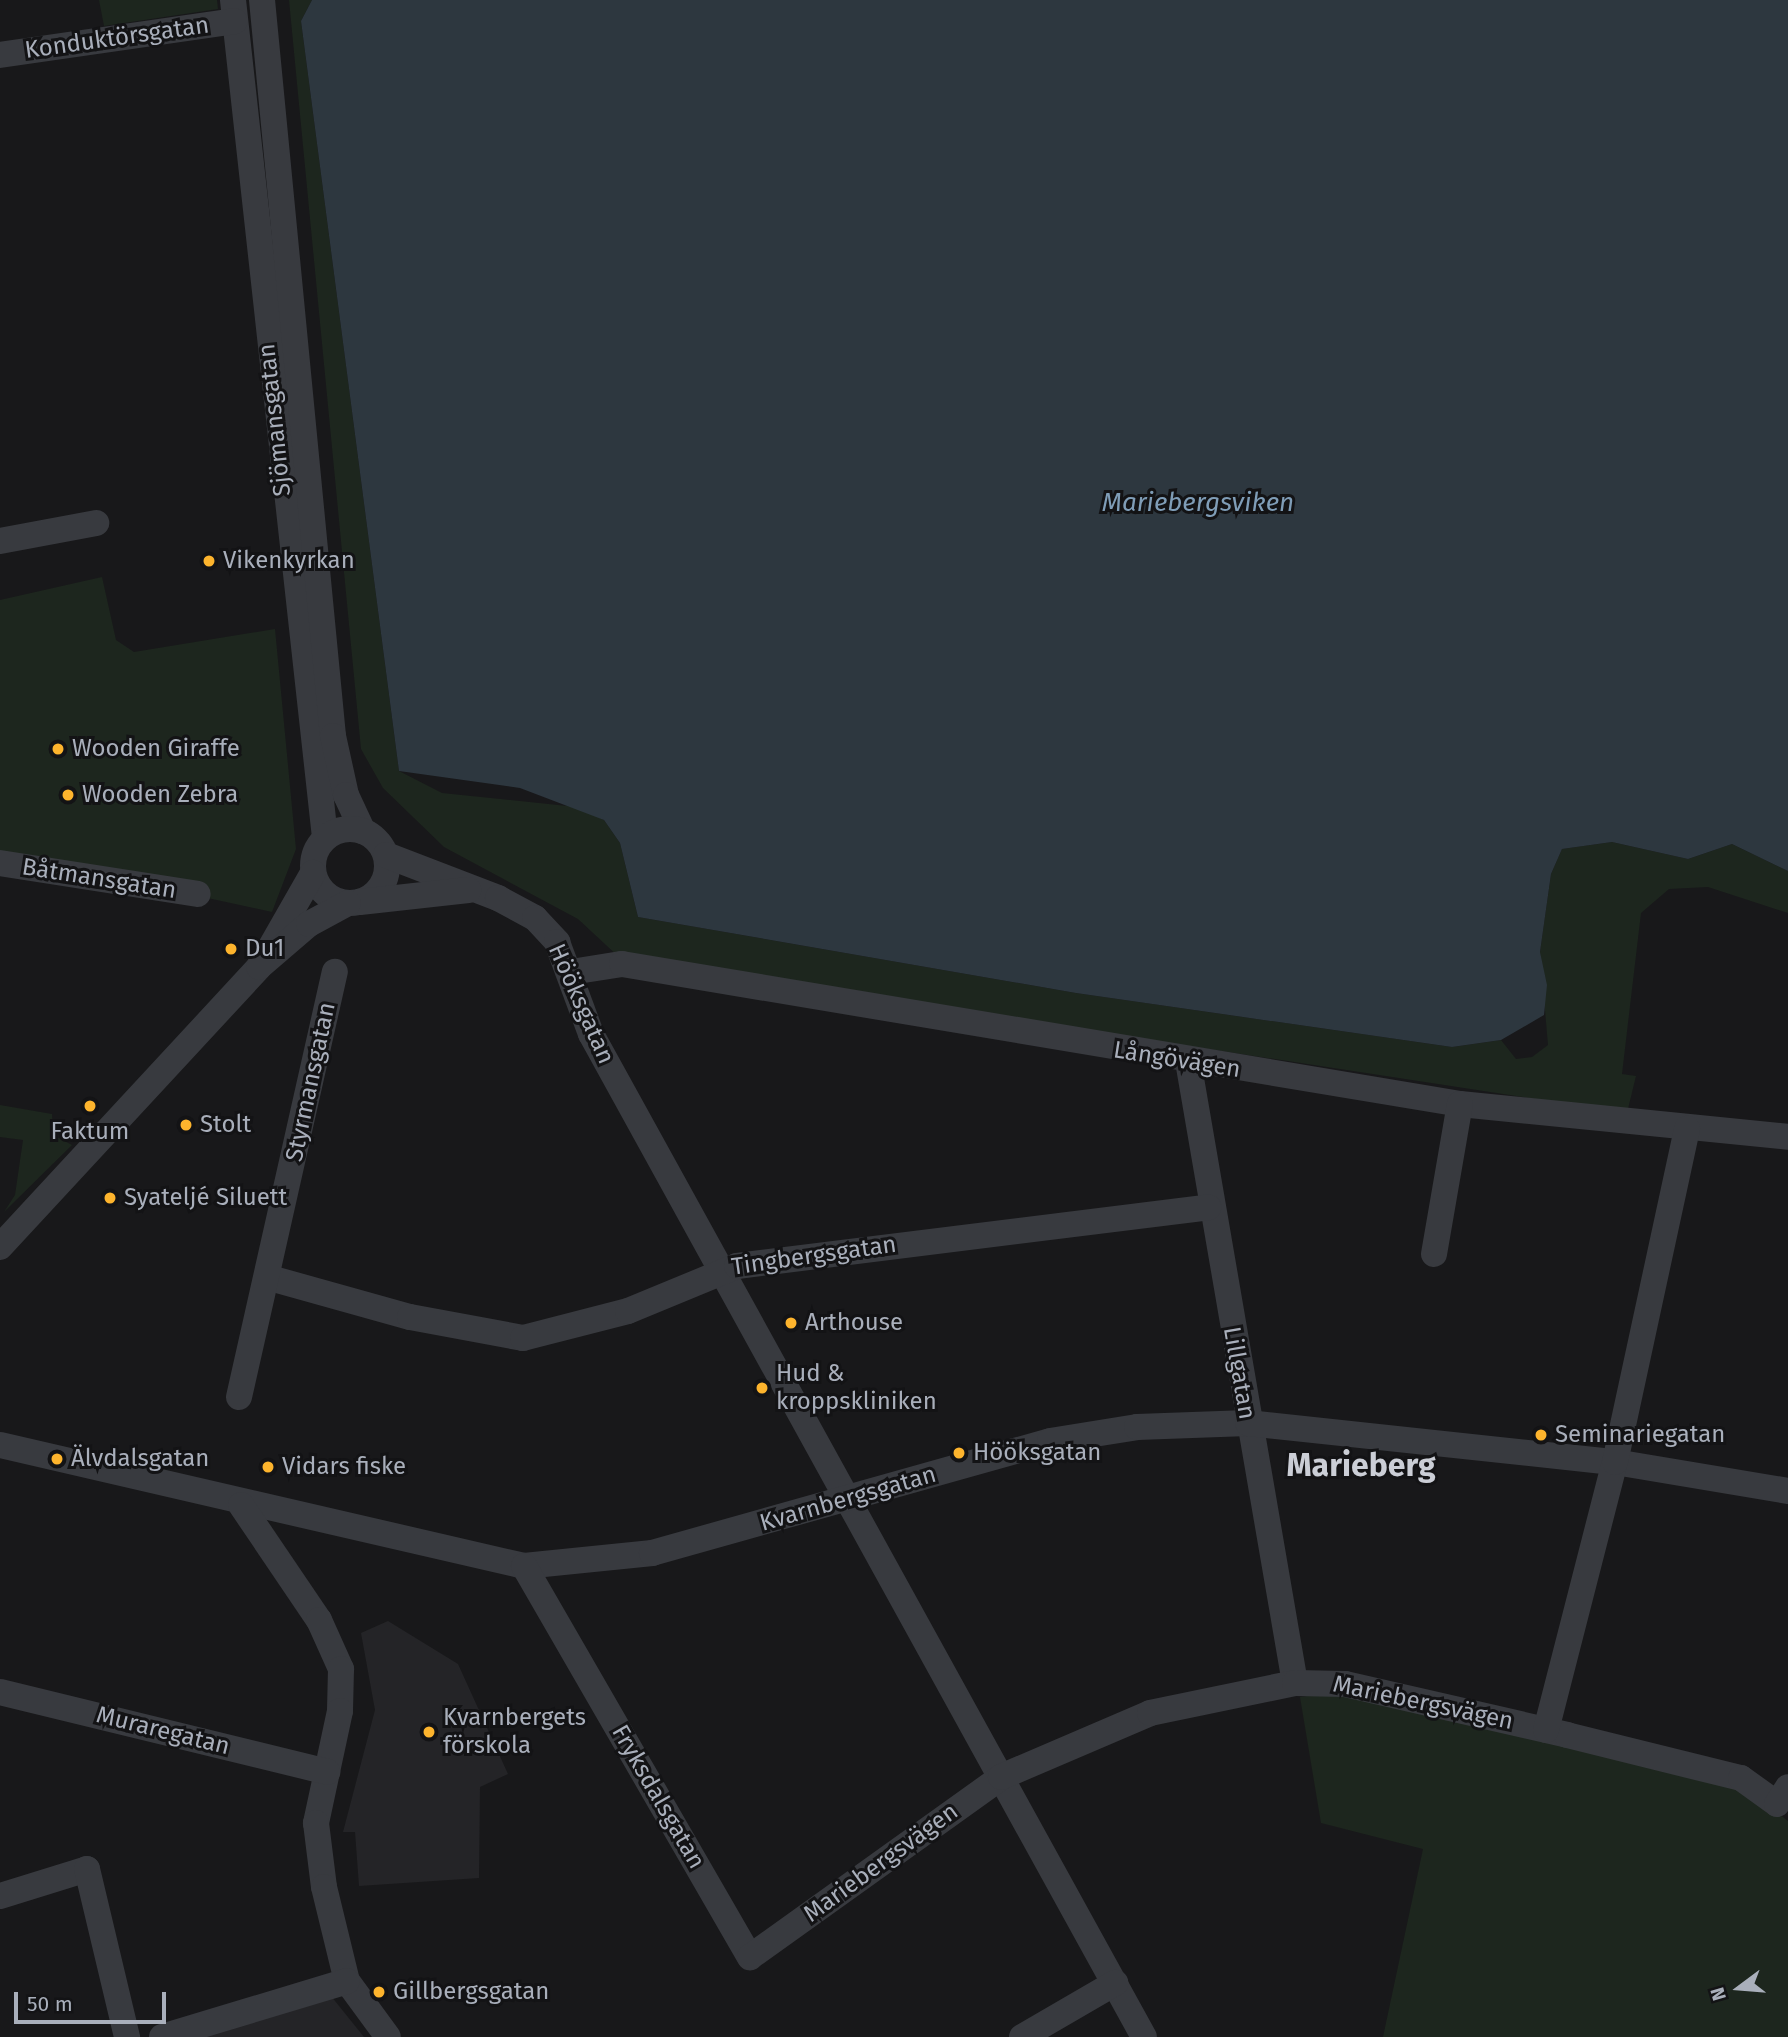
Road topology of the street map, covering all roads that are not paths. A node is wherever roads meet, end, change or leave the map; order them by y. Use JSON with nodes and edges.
{"nodes":[{"id":1,"x":262,"y":0,"type":"edge"},
{"id":2,"x":234,"y":11,"type":"edge"},
{"id":3,"x":0,"y":55,"type":"edge"},
{"id":4,"x":96,"y":523,"type":"dead end"},
{"id":5,"x":0,"y":541,"type":"edge"},
{"id":6,"x":363,"y":831,"type":"junction"},
{"id":7,"x":325,"y":838,"type":"junction"},
{"id":8,"x":386,"y":855,"type":"junction"},
{"id":9,"x":0,"y":863,"type":"edge"},
{"id":10,"x":313,"y":873,"type":"junction"},
{"id":11,"x":472,"y":889,"type":"junction"},
{"id":12,"x":198,"y":894,"type":"dead end"},
{"id":13,"x":353,"y":903,"type":"junction"},
{"id":14,"x":259,"y":967,"type":"junction"},
{"id":15,"x":335,"y":972,"type":"dead end"},
{"id":16,"x":571,"y":972,"type":"junction"},
{"id":17,"x":1188,"y":1061,"type":"junction"},
{"id":18,"x":1460,"y":1104,"type":"junction"},
{"id":19,"x":1687,"y":1129,"type":"junction"},
{"id":20,"x":1788,"y":1137,"type":"edge"},
{"id":21,"x":1208,"y":1207,"type":"junction"},
{"id":22,"x":0,"y":1247,"type":"edge"},
{"id":23,"x":1434,"y":1254,"type":"dead end"},
{"id":24,"x":719,"y":1269,"type":"junction"},
{"id":25,"x":270,"y":1278,"type":"junction"},
{"id":26,"x":239,"y":1396,"type":"dead end"},
{"id":27,"x":1248,"y":1423,"type":"junction"},
{"id":28,"x":0,"y":1445,"type":"edge"},
{"id":29,"x":1615,"y":1462,"type":"junction"},
{"id":30,"x":1788,"y":1491,"type":"edge"},
{"id":31,"x":846,"y":1501,"type":"junction"},
{"id":32,"x":241,"y":1505,"type":"junction"},
{"id":33,"x":524,"y":1566,"type":"junction"},
{"id":34,"x":1295,"y":1683,"type":"junction"},
{"id":35,"x":0,"y":1692,"type":"edge"},
{"id":36,"x":1546,"y":1730,"type":"junction"},
{"id":37,"x":327,"y":1772,"type":"junction"},
{"id":38,"x":1000,"y":1777,"type":"junction"},
{"id":39,"x":1782,"y":1796,"type":"edge"},
{"id":40,"x":0,"y":1896,"type":"edge"},
{"id":41,"x":750,"y":1956,"type":"joint"},
{"id":42,"x":346,"y":1981,"type":"junction"},
{"id":43,"x":1115,"y":1983,"type":"junction"},
{"id":44,"x":127,"y":2037,"type":"edge"},
{"id":45,"x":162,"y":2037,"type":"edge"},
{"id":46,"x":388,"y":2037,"type":"edge"},
{"id":47,"x":1021,"y":2037,"type":"edge"},
{"id":48,"x":1144,"y":2037,"type":"edge"}],
"edges":[{"from":1,"to":6,"type":"street","name":"Sjömansgatan"},
{"from":2,"to":3,"type":"street","name":"Konduktörsgatan"},
{"from":2,"to":7,"type":"street","name":"Sjömansgatan"},
{"from":4,"to":5,"type":"street"},
{"from":6,"to":7,"type":"street"},
{"from":6,"to":8,"type":"street"},
{"from":7,"to":10,"type":"street"},
{"from":8,"to":11,"type":"street","name":"Hööksgatan"},
{"from":8,"to":13,"type":"street"},
{"from":9,"to":12,"type":"street","name":"Båtmansgatan"},
{"from":10,"to":13,"type":"street"},
{"from":10,"to":14,"type":"street"},
{"from":11,"to":13,"type":"street"},
{"from":11,"to":16,"type":"street","name":"Hööksgatan"},
{"from":13,"to":14,"type":"street"},
{"from":14,"to":22,"type":"street"},
{"from":15,"to":25,"type":"street","name":"Styrmansgatan"},
{"from":16,"to":17,"type":"street","name":"Långövägen"},
{"from":16,"to":24,"type":"street","name":"Hööksgatan"},
{"from":17,"to":18,"type":"street","name":"Långövägen"},
{"from":17,"to":21,"type":"street","name":"Lillgatan"},
{"from":18,"to":19,"type":"street","name":"Långövägen"},
{"from":18,"to":23,"type":"street"},
{"from":19,"to":20,"type":"street","name":"Långövägen"},
{"from":19,"to":29,"type":"street"},
{"from":21,"to":24,"type":"street","name":"Tingbergsgatan"},
{"from":21,"to":27,"type":"street","name":"Lillgatan"},
{"from":24,"to":25,"type":"street","name":"Tingbergsgatan"},
{"from":24,"to":31,"type":"street","name":"Hööksgatan"},
{"from":25,"to":26,"type":"street","name":"Styrmansgatan"},
{"from":27,"to":29,"type":"street","name":"Kvarnbergsgatan"},
{"from":27,"to":31,"type":"street","name":"Kvarnbergsgatan"},
{"from":27,"to":34,"type":"street","name":"Lillgatan"},
{"from":28,"to":32,"type":"street","name":"Kvarnbergsgatan"},
{"from":29,"to":30,"type":"street","name":"Kvarnbergsgatan"},
{"from":29,"to":36,"type":"street"},
{"from":31,"to":33,"type":"street","name":"Kvarnbergsgatan"},
{"from":31,"to":38,"type":"street","name":"Hööksgatan"},
{"from":32,"to":33,"type":"street","name":"Kvarnbergsgatan"},
{"from":32,"to":37,"type":"street"},
{"from":33,"to":41,"type":"street","name":"Fryksdalsgatan"},
{"from":34,"to":36,"type":"street","name":"Mariebergsvägen"},
{"from":34,"to":38,"type":"street","name":"Mariebergsvägen"},
{"from":35,"to":37,"type":"street","name":"Muraregatan"},
{"from":36,"to":39,"type":"street","name":"Mariebergsvägen"},
{"from":37,"to":42,"type":"street"},
{"from":38,"to":41,"type":"street","name":"Mariebergsvägen"},
{"from":38,"to":43,"type":"street","name":"Hööksgatan"},
{"from":40,"to":44,"type":"street"},
{"from":42,"to":45,"type":"street"},
{"from":42,"to":46,"type":"street"},
{"from":43,"to":47,"type":"street"},
{"from":43,"to":48,"type":"street","name":"Hööksgatan"}]}
